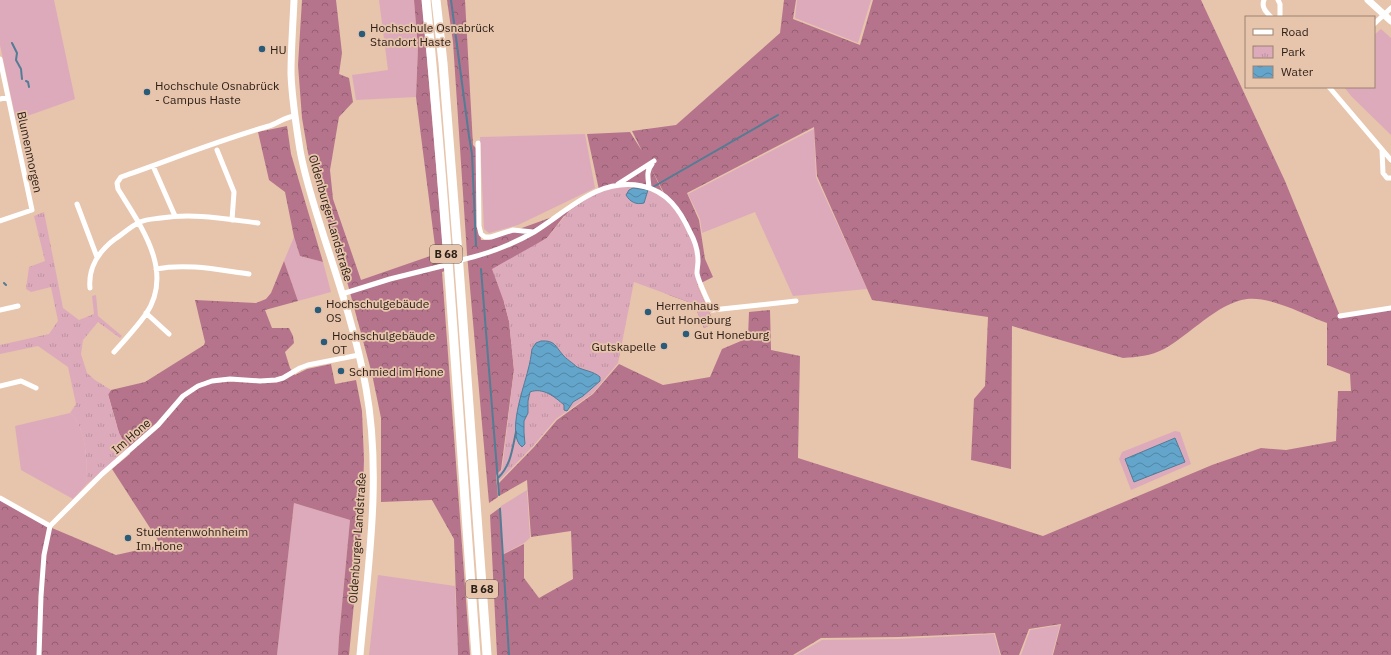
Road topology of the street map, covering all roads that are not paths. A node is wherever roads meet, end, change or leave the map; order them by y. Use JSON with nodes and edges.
{"nodes":[{"id":1,"x":294,"y":0,"type":"edge"},
{"id":2,"x":426,"y":0,"type":"edge"},
{"id":3,"x":436,"y":0,"type":"edge"},
{"id":4,"x":1264,"y":0,"type":"edge"},
{"id":5,"x":1278,"y":0,"type":"edge"},
{"id":6,"x":1368,"y":0,"type":"edge"},
{"id":7,"x":1391,"y":8,"type":"edge"},
{"id":8,"x":1384,"y":15,"type":"junction"},
{"id":9,"x":1270,"y":16,"type":"edge"},
{"id":10,"x":1280,"y":16,"type":"edge"},
{"id":11,"x":1391,"y":21,"type":"edge"},
{"id":12,"x":1375,"y":23,"type":"edge"},
{"id":13,"x":0,"y":59,"type":"edge"},
{"id":14,"x":1330,"y":88,"type":"edge"},
{"id":15,"x":8,"y":97,"type":"junction"},
{"id":16,"x":0,"y":99,"type":"edge"},
{"id":17,"x":295,"y":116,"type":"junction"},
{"id":18,"x":478,"y":143,"type":"dead end"},
{"id":19,"x":217,"y":150,"type":"dead end"},
{"id":20,"x":1382,"y":150,"type":"junction"},
{"id":21,"x":1391,"y":160,"type":"edge"},
{"id":22,"x":153,"y":166,"type":"junction"},
{"id":23,"x":1391,"y":178,"type":"edge"},
{"id":24,"x":617,"y":184,"type":"junction"},
{"id":25,"x":651,"y":188,"type":"junction"},
{"id":26,"x":77,"y":204,"type":"dead end"},
{"id":27,"x":175,"y":216,"type":"junction"},
{"id":28,"x":232,"y":220,"type":"junction"},
{"id":29,"x":0,"y":221,"type":"edge"},
{"id":30,"x":138,"y":223,"type":"junction"},
{"id":31,"x":258,"y":223,"type":"dead end"},
{"id":32,"x":534,"y":232,"type":"junction"},
{"id":33,"x":97,"y":257,"type":"junction"},
{"id":34,"x":156,"y":269,"type":"junction"},
{"id":35,"x":249,"y":274,"type":"dead end"},
{"id":36,"x":90,"y":288,"type":"dead end"},
{"id":37,"x":342,"y":294,"type":"junction"},
{"id":38,"x":796,"y":301,"type":"dead end"},
{"id":39,"x":18,"y":306,"type":"dead end"},
{"id":40,"x":1391,"y":308,"type":"edge"},
{"id":41,"x":0,"y":310,"type":"edge"},
{"id":42,"x":146,"y":314,"type":"junction"},
{"id":43,"x":1340,"y":316,"type":"dead end"},
{"id":44,"x":169,"y":334,"type":"dead end"},
{"id":45,"x":114,"y":352,"type":"dead end"},
{"id":46,"x":359,"y":355,"type":"junction"},
{"id":47,"x":0,"y":386,"type":"edge"},
{"id":48,"x":36,"y":388,"type":"dead end"},
{"id":49,"x":0,"y":498,"type":"edge"},
{"id":50,"x":50,"y":526,"type":"junction"},
{"id":51,"x":40,"y":655,"type":"edge"},
{"id":52,"x":360,"y":655,"type":"edge"},
{"id":53,"x":476,"y":655,"type":"edge"},
{"id":54,"x":487,"y":655,"type":"edge"}],
"edges":[{"from":1,"to":17,"type":"street","name":"Oldenburger Landstraße"},
{"from":2,"to":53,"type":"highway","number":"B 68"},
{"from":3,"to":54,"type":"highway","number":"B 68"},
{"from":4,"to":9,"type":"street"},
{"from":5,"to":10,"type":"street"},
{"from":6,"to":8,"type":"street"},
{"from":7,"to":8,"type":"street"},
{"from":8,"to":11,"type":"street"},
{"from":8,"to":12,"type":"street"},
{"from":13,"to":15,"type":"street","name":"Blumenmorgen"},
{"from":14,"to":20,"type":"street"},
{"from":15,"to":16,"type":"street","name":"Blumenmorgen"},
{"from":15,"to":29,"type":"street","name":"Blumenmorgen"},
{"from":17,"to":22,"type":"street"},
{"from":17,"to":37,"type":"street","name":"Oldenburger Landstraße"},
{"from":18,"to":32,"type":"street"},
{"from":19,"to":28,"type":"street"},
{"from":20,"to":21,"type":"street"},
{"from":20,"to":23,"type":"street"},
{"from":22,"to":27,"type":"street"},
{"from":22,"to":30,"type":"street"},
{"from":24,"to":25,"type":"street"},
{"from":24,"to":25,"type":"street"},
{"from":24,"to":32,"type":"street"},
{"from":25,"to":38,"type":"street"},
{"from":26,"to":33,"type":"street"},
{"from":27,"to":28,"type":"street"},
{"from":27,"to":30,"type":"street"},
{"from":28,"to":31,"type":"street"},
{"from":30,"to":33,"type":"street"},
{"from":30,"to":34,"type":"street"},
{"from":32,"to":37,"type":"street"},
{"from":33,"to":36,"type":"street"},
{"from":34,"to":35,"type":"street"},
{"from":34,"to":42,"type":"street"},
{"from":37,"to":46,"type":"street","name":"Oldenburger Landstraße"},
{"from":39,"to":41,"type":"street"},
{"from":40,"to":43,"type":"street"},
{"from":42,"to":44,"type":"street"},
{"from":42,"to":45,"type":"street"},
{"from":46,"to":50,"type":"street","name":"Im Hone"},
{"from":46,"to":52,"type":"street","name":"Oldenburger Landstraße"},
{"from":47,"to":48,"type":"street"},
{"from":49,"to":50,"type":"street"},
{"from":50,"to":51,"type":"street"}]}
